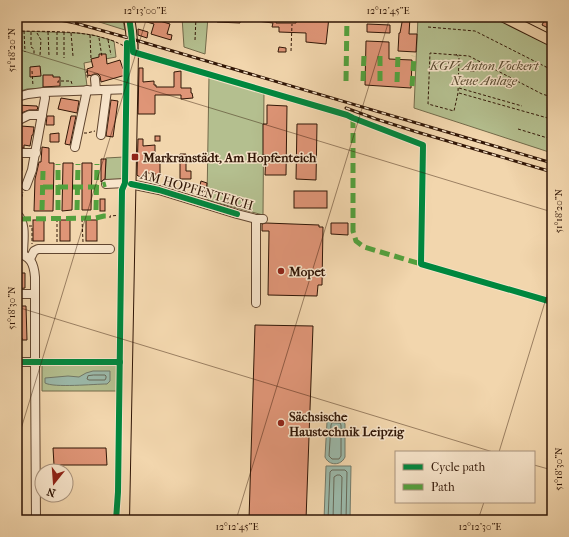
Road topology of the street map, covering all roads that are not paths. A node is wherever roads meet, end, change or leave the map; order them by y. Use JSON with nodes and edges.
{"nodes":[{"id":1,"x":129,"y":17,"type":"edge"},
{"id":2,"x":504,"y":17,"type":"edge"},
{"id":3,"x":552,"y":41,"type":"edge"},
{"id":4,"x":95,"y":79,"type":"dead end"},
{"id":5,"x":87,"y":90,"type":"junction"},
{"id":6,"x":96,"y":90,"type":"junction"},
{"id":7,"x":107,"y":90,"type":"junction"},
{"id":8,"x":132,"y":90,"type":"junction"},
{"id":9,"x":44,"y":92,"type":"junction"},
{"id":10,"x":17,"y":97,"type":"edge"},
{"id":11,"x":42,"y":115,"type":"junction"},
{"id":12,"x":17,"y":121,"type":"edge"},
{"id":13,"x":101,"y":133,"type":"road end"},
{"id":14,"x":75,"y":147,"type":"dead end"},
{"id":15,"x":17,"y":153,"type":"edge"},
{"id":16,"x":36,"y":153,"type":"junction"},
{"id":17,"x":106,"y":184,"type":"dead end"},
{"id":18,"x":131,"y":184,"type":"junction"},
{"id":19,"x":26,"y":186,"type":"road end"},
{"id":20,"x":17,"y":215,"type":"edge"},
{"id":21,"x":110,"y":249,"type":"dead end"},
{"id":22,"x":23,"y":255,"type":"edge"},
{"id":23,"x":19,"y":294,"type":"dead end"},
{"id":24,"x":35,"y":294,"type":"junction"},
{"id":25,"x":256,"y":303,"type":"dead end"},
{"id":26,"x":17,"y":362,"type":"edge"},
{"id":27,"x":35,"y":362,"type":"junction"},
{"id":28,"x":36,"y":520,"type":"edge"},
{"id":29,"x":124,"y":520,"type":"edge"}],
"edges":[{"from":1,"to":8,"type":"main road"},
{"from":2,"to":3,"type":"main road"},
{"from":4,"to":6,"type":"street"},
{"from":5,"to":6,"type":"street"},
{"from":5,"to":9,"type":"street"},
{"from":5,"to":14,"type":"street"},
{"from":6,"to":7,"type":"street"},
{"from":7,"to":8,"type":"street"},
{"from":7,"to":13,"type":"street"},
{"from":8,"to":18,"type":"main road"},
{"from":9,"to":10,"type":"street"},
{"from":9,"to":11,"type":"street"},
{"from":11,"to":12,"type":"street"},
{"from":11,"to":16,"type":"street"},
{"from":15,"to":16,"type":"street"},
{"from":16,"to":19,"type":"street"},
{"from":17,"to":18,"type":"street","name":"AM HOPFENTEICH"},
{"from":18,"to":25,"type":"street","name":"AM HOPFENTEICH"},
{"from":18,"to":29,"type":"main road"},
{"from":20,"to":22,"type":"street"},
{"from":21,"to":22,"type":"street"},
{"from":22,"to":24,"type":"street"},
{"from":23,"to":24,"type":"street"},
{"from":24,"to":27,"type":"street"},
{"from":26,"to":27,"type":"street"},
{"from":27,"to":28,"type":"street"}]}
